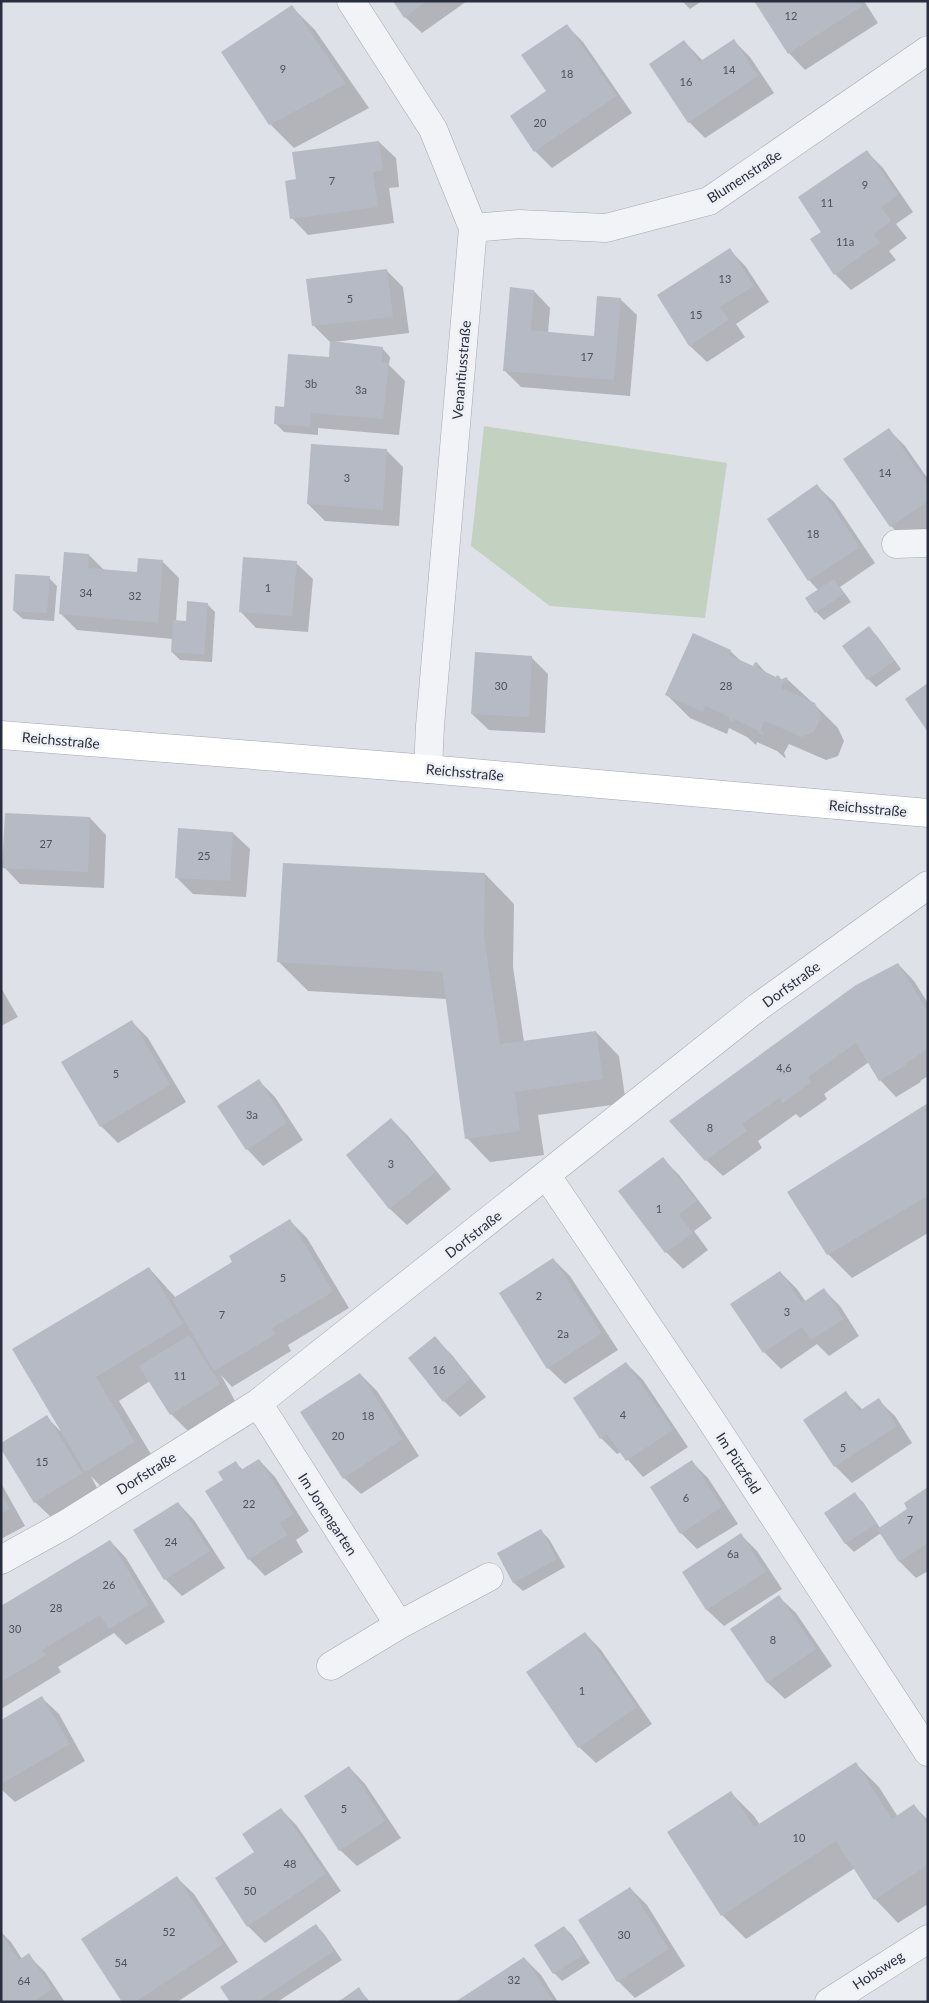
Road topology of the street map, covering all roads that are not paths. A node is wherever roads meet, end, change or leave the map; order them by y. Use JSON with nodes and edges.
{"nodes":[{"id":1,"x":352,"y":1,"type":"edge"},
{"id":2,"x":928,"y":50,"type":"edge"},
{"id":3,"x":473,"y":228,"type":"junction"},
{"id":4,"x":928,"y":543,"type":"edge"},
{"id":5,"x":896,"y":544,"type":"dead end"},
{"id":6,"x":1,"y":735,"type":"edge"},
{"id":7,"x":428,"y":769,"type":"junction"},
{"id":8,"x":928,"y":813,"type":"edge"},
{"id":9,"x":928,"y":885,"type":"edge"},
{"id":10,"x":547,"y":1176,"type":"junction"},
{"id":11,"x":258,"y":1403,"type":"junction"},
{"id":12,"x":1,"y":1560,"type":"edge"},
{"id":13,"x":489,"y":1577,"type":"dead end"},
{"id":14,"x":399,"y":1625,"type":"junction"},
{"id":15,"x":331,"y":1666,"type":"dead end"},
{"id":16,"x":928,"y":1752,"type":"edge"},
{"id":17,"x":928,"y":1939,"type":"edge"},
{"id":18,"x":829,"y":2002,"type":"edge"}],
"edges":[{"from":1,"to":3,"type":"street","name":"Venantiusstraße"},
{"from":2,"to":3,"type":"street","name":"Blumenstraße"},
{"from":3,"to":7,"type":"street","name":"Venantiusstraße"},
{"from":4,"to":5,"type":"street"},
{"from":6,"to":7,"type":"main road","name":"Reichsstraße"},
{"from":7,"to":8,"type":"main road","name":"Reichsstraße"},
{"from":9,"to":10,"type":"street","name":"Dorfstraße"},
{"from":10,"to":11,"type":"street","name":"Dorfstraße"},
{"from":10,"to":16,"type":"street","name":"Im Pützfeld"},
{"from":11,"to":12,"type":"street","name":"Dorfstraße"},
{"from":11,"to":14,"type":"street","name":"Im Jonengarten"},
{"from":13,"to":14,"type":"street"},
{"from":14,"to":15,"type":"street"},
{"from":17,"to":18,"type":"street","name":"Hobsweg"}]}
